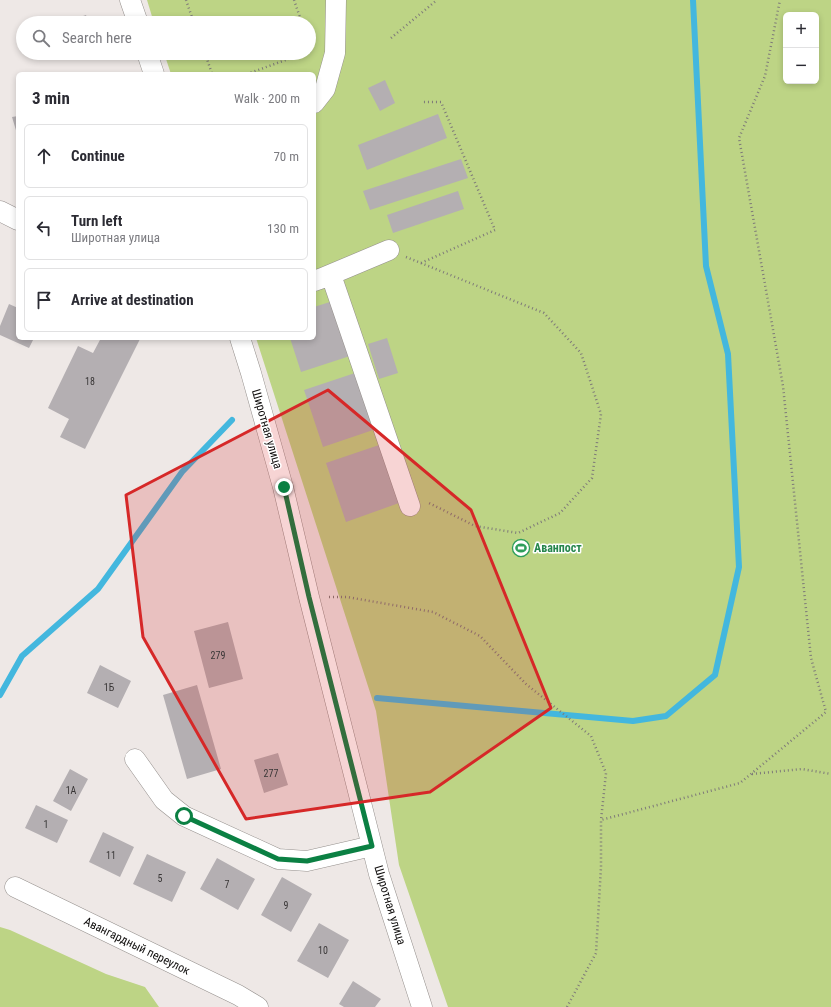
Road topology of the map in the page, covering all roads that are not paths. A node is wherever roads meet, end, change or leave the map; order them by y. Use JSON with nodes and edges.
{"nodes":[{"id":1,"x":130,"y":0,"type":"edge"},
{"id":2,"x":336,"y":0,"type":"edge"},
{"id":3,"x":136,"y":16,"type":"edge"},
{"id":4,"x":149,"y":60,"type":"edge"},
{"id":5,"x":153,"y":72,"type":"edge"},
{"id":6,"x":316,"y":100,"type":"edge"},
{"id":7,"x":0,"y":211,"type":"edge"},
{"id":8,"x":16,"y":219,"type":"edge"},
{"id":9,"x":388,"y":250,"type":"road end"},
{"id":10,"x":316,"y":280,"type":"edge"},
{"id":11,"x":316,"y":280,"type":"edge"},
{"id":12,"x":241,"y":340,"type":"edge"},
{"id":13,"x":410,"y":506,"type":"road end"},
{"id":14,"x":135,"y":759,"type":"dead end"},
{"id":15,"x":372,"y":846,"type":"junction"},
{"id":16,"x":15,"y":887,"type":"dead end"},
{"id":17,"x":258,"y":1007,"type":"edge"},
{"id":18,"x":422,"y":1007,"type":"edge"}],
"edges":[{"from":1,"to":3,"type":"street"},
{"from":2,"to":6,"type":"street"},
{"from":4,"to":5,"type":"street"},
{"from":7,"to":8,"type":"street"},
{"from":9,"to":10,"type":"street"},
{"from":11,"to":13,"type":"street"},
{"from":12,"to":15,"type":"street","name":"Широтная улица"},
{"from":14,"to":15,"type":"street"},
{"from":15,"to":18,"type":"street","name":"Широтная улица"},
{"from":16,"to":17,"type":"street","name":"Авангардный переулок"}]}
